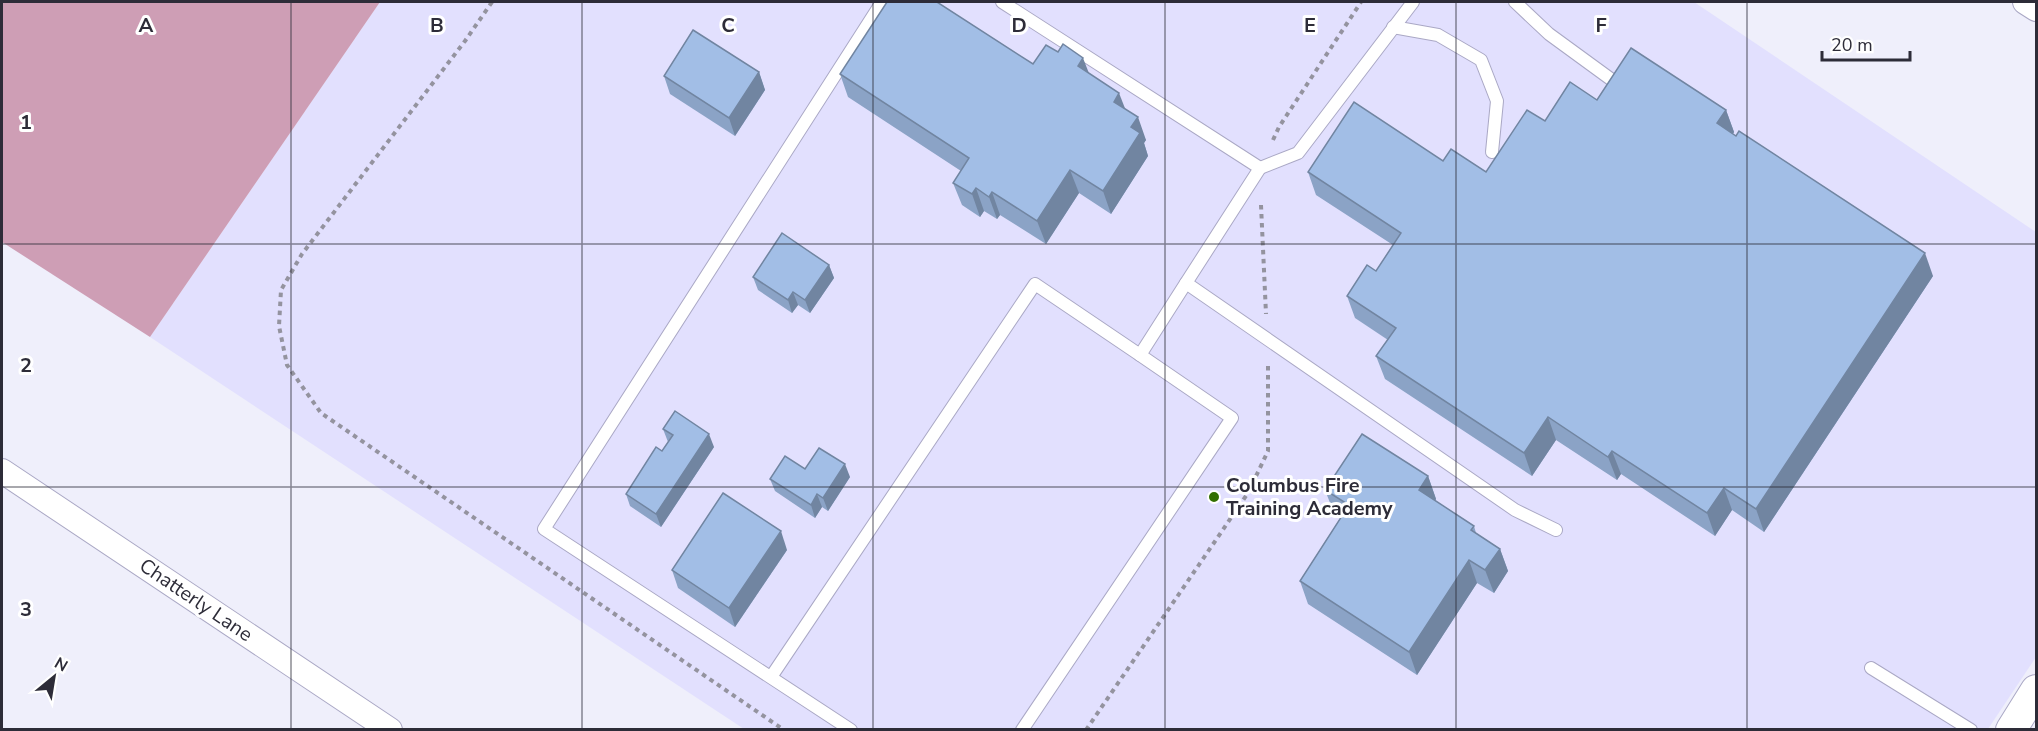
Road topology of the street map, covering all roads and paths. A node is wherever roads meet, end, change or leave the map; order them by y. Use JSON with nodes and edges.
{"nodes":[{"id":1,"x":492,"y":2,"type":"edge"},
{"id":2,"x":882,"y":2,"type":"edge"},
{"id":3,"x":1002,"y":2,"type":"edge"},
{"id":4,"x":1361,"y":2,"type":"edge"},
{"id":5,"x":1413,"y":2,"type":"edge"},
{"id":6,"x":1515,"y":2,"type":"edge"},
{"id":7,"x":2025,"y":2,"type":"edge"},
{"id":8,"x":2037,"y":9,"type":"edge"},
{"id":9,"x":1393,"y":27,"type":"junction"},
{"id":10,"x":1612,"y":80,"type":"edge"},
{"id":11,"x":1279,"y":127,"type":"dead end"},
{"id":12,"x":1492,"y":152,"type":"dead end"},
{"id":13,"x":1260,"y":168,"type":"junction"},
{"id":14,"x":1186,"y":283,"type":"junction"},
{"id":15,"x":1140,"y":355,"type":"junction"},
{"id":16,"x":2,"y":471,"type":"edge"},
{"id":17,"x":1556,"y":530,"type":"dead end"},
{"id":18,"x":1871,"y":668,"type":"dead end"},
{"id":19,"x":771,"y":677,"type":"junction"},
{"id":20,"x":2037,"y":690,"type":"edge"},
{"id":21,"x":390,"y":729,"type":"edge"},
{"id":22,"x":784,"y":729,"type":"edge"},
{"id":23,"x":851,"y":729,"type":"edge"},
{"id":24,"x":1022,"y":729,"type":"edge"},
{"id":25,"x":1971,"y":729,"type":"edge"},
{"id":26,"x":2011,"y":729,"type":"edge"}],
"edges":[{"from":1,"to":22,"type":"path"},
{"from":2,"to":19,"type":"lane"},
{"from":3,"to":13,"type":"lane"},
{"from":4,"to":11,"type":"path"},
{"from":5,"to":9,"type":"lane"},
{"from":6,"to":10,"type":"lane"},
{"from":7,"to":8,"type":"street"},
{"from":9,"to":12,"type":"lane"},
{"from":9,"to":13,"type":"lane"},
{"from":13,"to":14,"type":"lane"},
{"from":14,"to":15,"type":"lane"},
{"from":14,"to":17,"type":"lane"},
{"from":15,"to":19,"type":"lane"},
{"from":15,"to":24,"type":"lane"},
{"from":16,"to":21,"type":"street","name":"Chatterly Lane"},
{"from":18,"to":25,"type":"lane"},
{"from":19,"to":23,"type":"lane"},
{"from":20,"to":26,"type":"street"}]}
